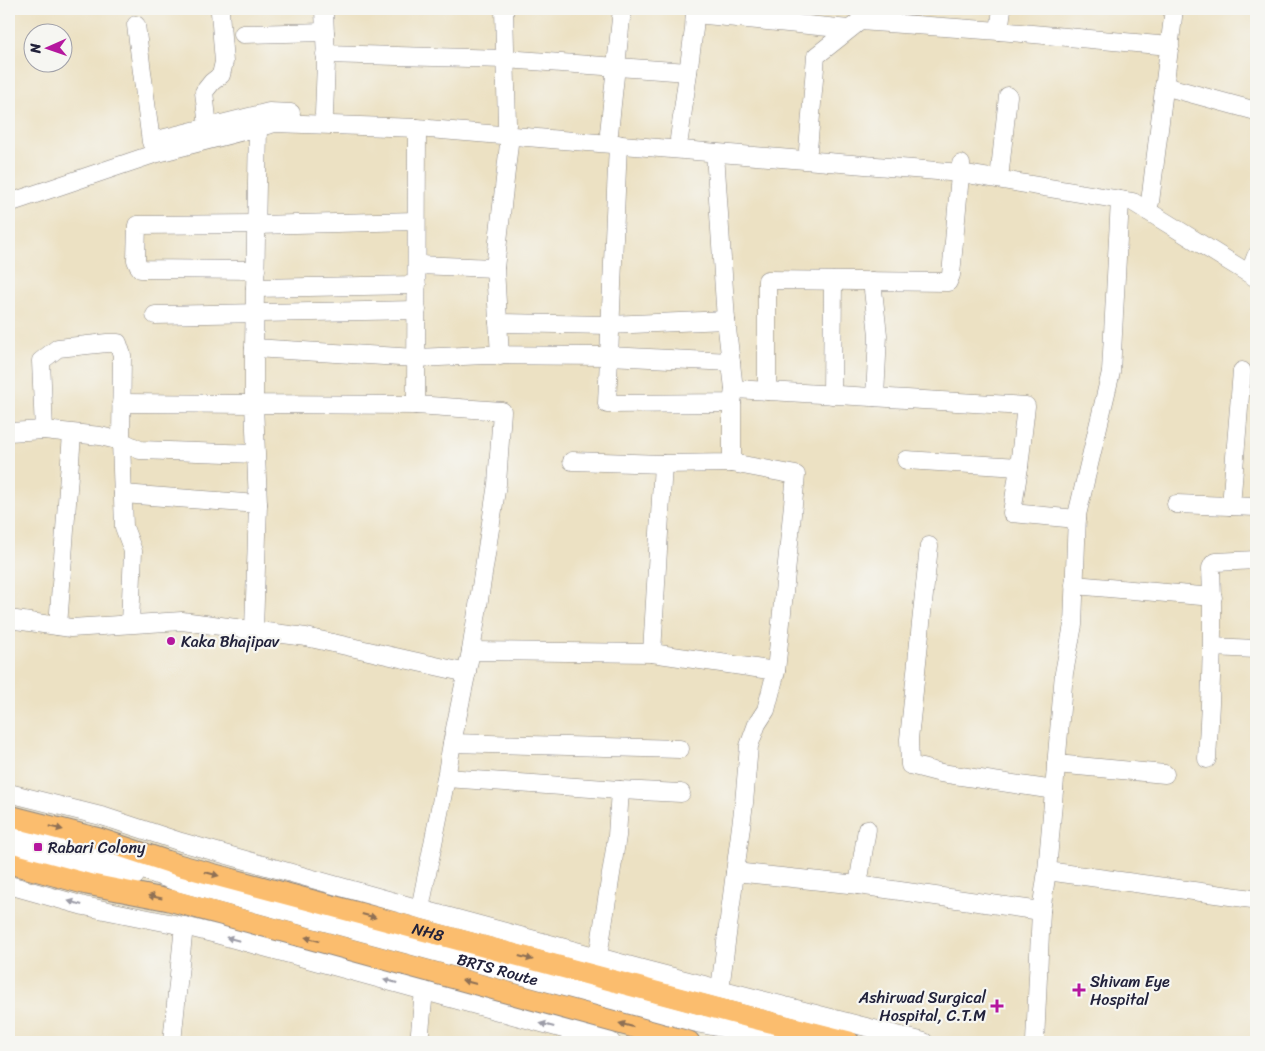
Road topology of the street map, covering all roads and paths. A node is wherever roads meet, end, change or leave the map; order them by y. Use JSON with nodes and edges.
{"nodes":[{"id":1,"x":324,"y":9,"type":"edge"},
{"id":2,"x":504,"y":9,"type":"edge"},
{"id":3,"x":622,"y":9,"type":"edge"},
{"id":4,"x":1002,"y":9,"type":"edge"},
{"id":5,"x":1174,"y":9,"type":"edge"},
{"id":6,"x":220,"y":12,"type":"dead end"},
{"id":7,"x":695,"y":12,"type":"edge"},
{"id":8,"x":857,"y":19,"type":"edge"},
{"id":9,"x":136,"y":25,"type":"dead end"},
{"id":10,"x":999,"y":31,"type":"junction"},
{"id":11,"x":325,"y":32,"type":"junction"},
{"id":12,"x":243,"y":34,"type":"dead end"},
{"id":13,"x":1170,"y":46,"type":"junction"},
{"id":14,"x":325,"y":54,"type":"junction"},
{"id":15,"x":505,"y":59,"type":"junction"},
{"id":16,"x":616,"y":67,"type":"junction"},
{"id":17,"x":688,"y":72,"type":"junction"},
{"id":18,"x":1164,"y":86,"type":"junction"},
{"id":19,"x":1008,"y":96,"type":"dead end"},
{"id":20,"x":1256,"y":111,"type":"edge"},
{"id":21,"x":324,"y":114,"type":"junction"},
{"id":22,"x":208,"y":127,"type":"junction"},
{"id":23,"x":258,"y":127,"type":"junction"},
{"id":24,"x":417,"y":128,"type":"junction"},
{"id":25,"x":508,"y":130,"type":"junction"},
{"id":26,"x":613,"y":139,"type":"junction"},
{"id":27,"x":679,"y":139,"type":"junction"},
{"id":28,"x":151,"y":142,"type":"junction"},
{"id":29,"x":808,"y":150,"type":"junction"},
{"id":30,"x":715,"y":153,"type":"junction"},
{"id":31,"x":961,"y":168,"type":"junction"},
{"id":32,"x":1000,"y":170,"type":"junction"},
{"id":33,"x":9,"y":191,"type":"edge"},
{"id":34,"x":1120,"y":200,"type":"junction"},
{"id":35,"x":9,"y":203,"type":"edge"},
{"id":36,"x":1149,"y":206,"type":"junction"},
{"id":37,"x":416,"y":221,"type":"junction"},
{"id":38,"x":256,"y":225,"type":"junction"},
{"id":39,"x":417,"y":265,"type":"junction"},
{"id":40,"x":1256,"y":266,"type":"edge"},
{"id":41,"x":495,"y":268,"type":"junction"},
{"id":42,"x":256,"y":270,"type":"junction"},
{"id":43,"x":833,"y":281,"type":"junction"},
{"id":44,"x":872,"y":281,"type":"junction"},
{"id":45,"x":417,"y":285,"type":"junction"},
{"id":46,"x":255,"y":288,"type":"junction"},
{"id":47,"x":417,"y":310,"type":"junction"},
{"id":48,"x":254,"y":313,"type":"junction"},
{"id":49,"x":155,"y":316,"type":"dead end"},
{"id":50,"x":726,"y":320,"type":"junction"},
{"id":51,"x":498,"y":323,"type":"junction"},
{"id":52,"x":610,"y":325,"type":"junction"},
{"id":53,"x":254,"y":348,"type":"junction"},
{"id":54,"x":500,"y":356,"type":"junction"},
{"id":55,"x":609,"y":356,"type":"junction"},
{"id":56,"x":416,"y":358,"type":"junction"},
{"id":57,"x":731,"y":362,"type":"junction"},
{"id":58,"x":1242,"y":371,"type":"dead end"},
{"id":59,"x":766,"y":391,"type":"junction"},
{"id":60,"x":832,"y":395,"type":"junction"},
{"id":61,"x":733,"y":396,"type":"junction"},
{"id":62,"x":875,"y":398,"type":"junction"},
{"id":63,"x":121,"y":403,"type":"junction"},
{"id":64,"x":254,"y":404,"type":"junction"},
{"id":65,"x":416,"y":405,"type":"junction"},
{"id":66,"x":44,"y":430,"type":"junction"},
{"id":67,"x":9,"y":432,"type":"edge"},
{"id":68,"x":72,"y":434,"type":"junction"},
{"id":69,"x":121,"y":441,"type":"junction"},
{"id":70,"x":255,"y":454,"type":"junction"},
{"id":71,"x":906,"y":460,"type":"dead end"},
{"id":72,"x":572,"y":461,"type":"dead end"},
{"id":73,"x":732,"y":463,"type":"junction"},
{"id":74,"x":663,"y":464,"type":"junction"},
{"id":75,"x":1019,"y":466,"type":"junction"},
{"id":76,"x":123,"y":494,"type":"junction"},
{"id":77,"x":258,"y":504,"type":"junction"},
{"id":78,"x":1176,"y":504,"type":"dead end"},
{"id":79,"x":1231,"y":506,"type":"junction"},
{"id":80,"x":1256,"y":507,"type":"edge"},
{"id":81,"x":1077,"y":519,"type":"junction"},
{"id":82,"x":930,"y":546,"type":"dead end"},
{"id":83,"x":1256,"y":560,"type":"edge"},
{"id":84,"x":1074,"y":585,"type":"junction"},
{"id":85,"x":1213,"y":597,"type":"junction"},
{"id":86,"x":9,"y":618,"type":"edge"},
{"id":87,"x":130,"y":623,"type":"junction"},
{"id":88,"x":58,"y":626,"type":"junction"},
{"id":89,"x":254,"y":630,"type":"junction"},
{"id":90,"x":1212,"y":647,"type":"junction"},
{"id":91,"x":1256,"y":649,"type":"edge"},
{"id":92,"x":471,"y":651,"type":"junction"},
{"id":93,"x":652,"y":653,"type":"junction"},
{"id":94,"x":776,"y":671,"type":"junction"},
{"id":95,"x":467,"y":673,"type":"junction"},
{"id":96,"x":452,"y":743,"type":"junction"},
{"id":97,"x":680,"y":749,"type":"dead end"},
{"id":98,"x":1207,"y":759,"type":"dead end"},
{"id":99,"x":1056,"y":764,"type":"junction"},
{"id":100,"x":1165,"y":774,"type":"dead end"},
{"id":101,"x":446,"y":778,"type":"junction"},
{"id":102,"x":620,"y":790,"type":"junction"},
{"id":103,"x":1054,"y":790,"type":"junction"},
{"id":104,"x":9,"y":792,"type":"edge"},
{"id":105,"x":681,"y":793,"type":"dead end"},
{"id":106,"x":9,"y":816,"type":"edge"},
{"id":107,"x":868,"y":829,"type":"dead end"},
{"id":108,"x":9,"y":830,"type":"edge"},
{"id":109,"x":9,"y":847,"type":"edge"},
{"id":110,"x":9,"y":863,"type":"edge"},
{"id":111,"x":1047,"y":871,"type":"junction"},
{"id":112,"x":735,"y":872,"type":"junction"},
{"id":113,"x":177,"y":882,"type":"junction"},
{"id":114,"x":9,"y":885,"type":"edge"},
{"id":115,"x":858,"y":885,"type":"junction"},
{"id":116,"x":1252,"y":899,"type":"dead end"},
{"id":117,"x":420,"y":909,"type":"junction"},
{"id":118,"x":1041,"y":911,"type":"junction"},
{"id":119,"x":184,"y":926,"type":"junction"},
{"id":120,"x":598,"y":957,"type":"junction"},
{"id":121,"x":720,"y":989,"type":"junction"},
{"id":122,"x":424,"y":991,"type":"junction"},
{"id":123,"x":701,"y":1024,"type":"junction"},
{"id":124,"x":172,"y":1042,"type":"edge"},
{"id":125,"x":419,"y":1042,"type":"edge"},
{"id":126,"x":610,"y":1042,"type":"edge"},
{"id":127,"x":689,"y":1042,"type":"edge"},
{"id":128,"x":753,"y":1042,"type":"edge"},
{"id":129,"x":796,"y":1042,"type":"edge"},
{"id":130,"x":849,"y":1042,"type":"edge"},
{"id":131,"x":924,"y":1042,"type":"edge"},
{"id":132,"x":1035,"y":1042,"type":"edge"}],
"edges":[{"from":1,"to":11,"type":"street"},
{"from":2,"to":15,"type":"street"},
{"from":3,"to":16,"type":"street"},
{"from":4,"to":10,"type":"street"},
{"from":5,"to":13,"type":"street"},
{"from":6,"to":22,"type":"street"},
{"from":7,"to":8,"type":"street"},
{"from":7,"to":17,"type":"street"},
{"from":8,"to":10,"type":"street"},
{"from":8,"to":29,"type":"street"},
{"from":9,"to":28,"type":"street"},
{"from":10,"to":13,"type":"street"},
{"from":11,"to":12,"type":"street"},
{"from":11,"to":14,"type":"street"},
{"from":13,"to":18,"type":"street"},
{"from":14,"to":15,"type":"street"},
{"from":14,"to":21,"type":"street"},
{"from":15,"to":16,"type":"street"},
{"from":15,"to":25,"type":"street"},
{"from":16,"to":17,"type":"street"},
{"from":16,"to":26,"type":"street"},
{"from":17,"to":27,"type":"street"},
{"from":18,"to":20,"type":"street"},
{"from":18,"to":36,"type":"street"},
{"from":19,"to":32,"type":"street"},
{"from":21,"to":22,"type":"street"},
{"from":21,"to":25,"type":"street"},
{"from":22,"to":28,"type":"street"},
{"from":23,"to":24,"type":"street"},
{"from":23,"to":35,"type":"street"},
{"from":23,"to":38,"type":"street"},
{"from":24,"to":25,"type":"street"},
{"from":24,"to":37,"type":"street"},
{"from":25,"to":26,"type":"street"},
{"from":25,"to":41,"type":"street"},
{"from":26,"to":27,"type":"street"},
{"from":26,"to":30,"type":"street"},
{"from":26,"to":52,"type":"street"},
{"from":27,"to":29,"type":"street"},
{"from":28,"to":33,"type":"street"},
{"from":29,"to":31,"type":"street"},
{"from":30,"to":31,"type":"street"},
{"from":30,"to":50,"type":"street"},
{"from":31,"to":32,"type":"street"},
{"from":31,"to":34,"type":"street"},
{"from":31,"to":44,"type":"street"},
{"from":32,"to":36,"type":"street"},
{"from":34,"to":36,"type":"street"},
{"from":34,"to":81,"type":"street"},
{"from":36,"to":40,"type":"street"},
{"from":37,"to":38,"type":"street"},
{"from":37,"to":39,"type":"street"},
{"from":38,"to":42,"type":"street"},
{"from":38,"to":42,"type":"street"},
{"from":39,"to":41,"type":"street"},
{"from":39,"to":45,"type":"street"},
{"from":41,"to":51,"type":"street"},
{"from":42,"to":46,"type":"street"},
{"from":43,"to":44,"type":"street"},
{"from":43,"to":59,"type":"street"},
{"from":43,"to":60,"type":"street"},
{"from":44,"to":62,"type":"street"},
{"from":45,"to":46,"type":"street"},
{"from":45,"to":47,"type":"street"},
{"from":46,"to":48,"type":"street"},
{"from":47,"to":48,"type":"street"},
{"from":47,"to":56,"type":"street"},
{"from":48,"to":49,"type":"street"},
{"from":48,"to":53,"type":"street"},
{"from":50,"to":52,"type":"street"},
{"from":50,"to":57,"type":"street"},
{"from":51,"to":52,"type":"street"},
{"from":51,"to":54,"type":"street"},
{"from":52,"to":55,"type":"street"},
{"from":53,"to":56,"type":"street"},
{"from":53,"to":64,"type":"street"},
{"from":54,"to":55,"type":"street"},
{"from":54,"to":56,"type":"street"},
{"from":55,"to":57,"type":"street"},
{"from":55,"to":61,"type":"street"},
{"from":56,"to":65,"type":"street"},
{"from":57,"to":61,"type":"street"},
{"from":58,"to":79,"type":"street"},
{"from":59,"to":60,"type":"street"},
{"from":59,"to":61,"type":"street"},
{"from":60,"to":62,"type":"street"},
{"from":61,"to":73,"type":"street"},
{"from":62,"to":75,"type":"street"},
{"from":63,"to":64,"type":"street"},
{"from":63,"to":66,"type":"street"},
{"from":63,"to":69,"type":"street"},
{"from":64,"to":65,"type":"street"},
{"from":64,"to":70,"type":"street"},
{"from":65,"to":92,"type":"street"},
{"from":66,"to":67,"type":"street"},
{"from":66,"to":68,"type":"street"},
{"from":68,"to":69,"type":"street"},
{"from":68,"to":88,"type":"street"},
{"from":69,"to":70,"type":"street"},
{"from":69,"to":76,"type":"street"},
{"from":70,"to":77,"type":"street"},
{"from":71,"to":75,"type":"street"},
{"from":72,"to":74,"type":"street"},
{"from":73,"to":74,"type":"street"},
{"from":73,"to":94,"type":"street"},
{"from":74,"to":93,"type":"street"},
{"from":75,"to":81,"type":"street"},
{"from":76,"to":77,"type":"street"},
{"from":76,"to":87,"type":"street"},
{"from":77,"to":89,"type":"street"},
{"from":78,"to":79,"type":"street"},
{"from":79,"to":80,"type":"street"},
{"from":81,"to":84,"type":"street"},
{"from":82,"to":103,"type":"street"},
{"from":83,"to":85,"type":"street"},
{"from":84,"to":85,"type":"street"},
{"from":84,"to":99,"type":"street"},
{"from":85,"to":90,"type":"street"},
{"from":86,"to":88,"type":"street"},
{"from":87,"to":88,"type":"street"},
{"from":87,"to":89,"type":"street"},
{"from":89,"to":95,"type":"street"},
{"from":90,"to":91,"type":"street"},
{"from":90,"to":98,"type":"street"},
{"from":92,"to":93,"type":"street"},
{"from":92,"to":95,"type":"street"},
{"from":93,"to":94,"type":"street"},
{"from":94,"to":112,"type":"street"},
{"from":95,"to":96,"type":"street"},
{"from":96,"to":97,"type":"street"},
{"from":96,"to":101,"type":"street"},
{"from":99,"to":100,"type":"street"},
{"from":99,"to":103,"type":"street"},
{"from":101,"to":102,"type":"street"},
{"from":101,"to":117,"type":"street"},
{"from":102,"to":105,"type":"street"},
{"from":102,"to":120,"type":"street"},
{"from":103,"to":111,"type":"street"},
{"from":104,"to":117,"type":"street"},
{"from":106,"to":130,"type":"main road","name":"NH8","one_way":true},
{"from":107,"to":115,"type":"street"},
{"from":108,"to":113,"type":"street"},
{"from":109,"to":113,"type":"street"},
{"from":127,"to":110,"type":"main road","one_way":true},
{"from":111,"to":116,"type":"street"},
{"from":111,"to":118,"type":"street"},
{"from":112,"to":115,"type":"street"},
{"from":112,"to":121,"type":"street"},
{"from":113,"to":123,"type":"street","name":"BRTS Route"},
{"from":119,"to":114,"type":"street","one_way":true},
{"from":115,"to":118,"type":"street"},
{"from":117,"to":120,"type":"street"},
{"from":118,"to":132,"type":"street"},
{"from":122,"to":119,"type":"street","one_way":true},
{"from":119,"to":124,"type":"street"},
{"from":120,"to":121,"type":"street"},
{"from":121,"to":131,"type":"street"},
{"from":122,"to":125,"type":"street"},
{"from":126,"to":122,"type":"street","one_way":true},
{"from":123,"to":128,"type":"street"},
{"from":123,"to":129,"type":"street"}]}
